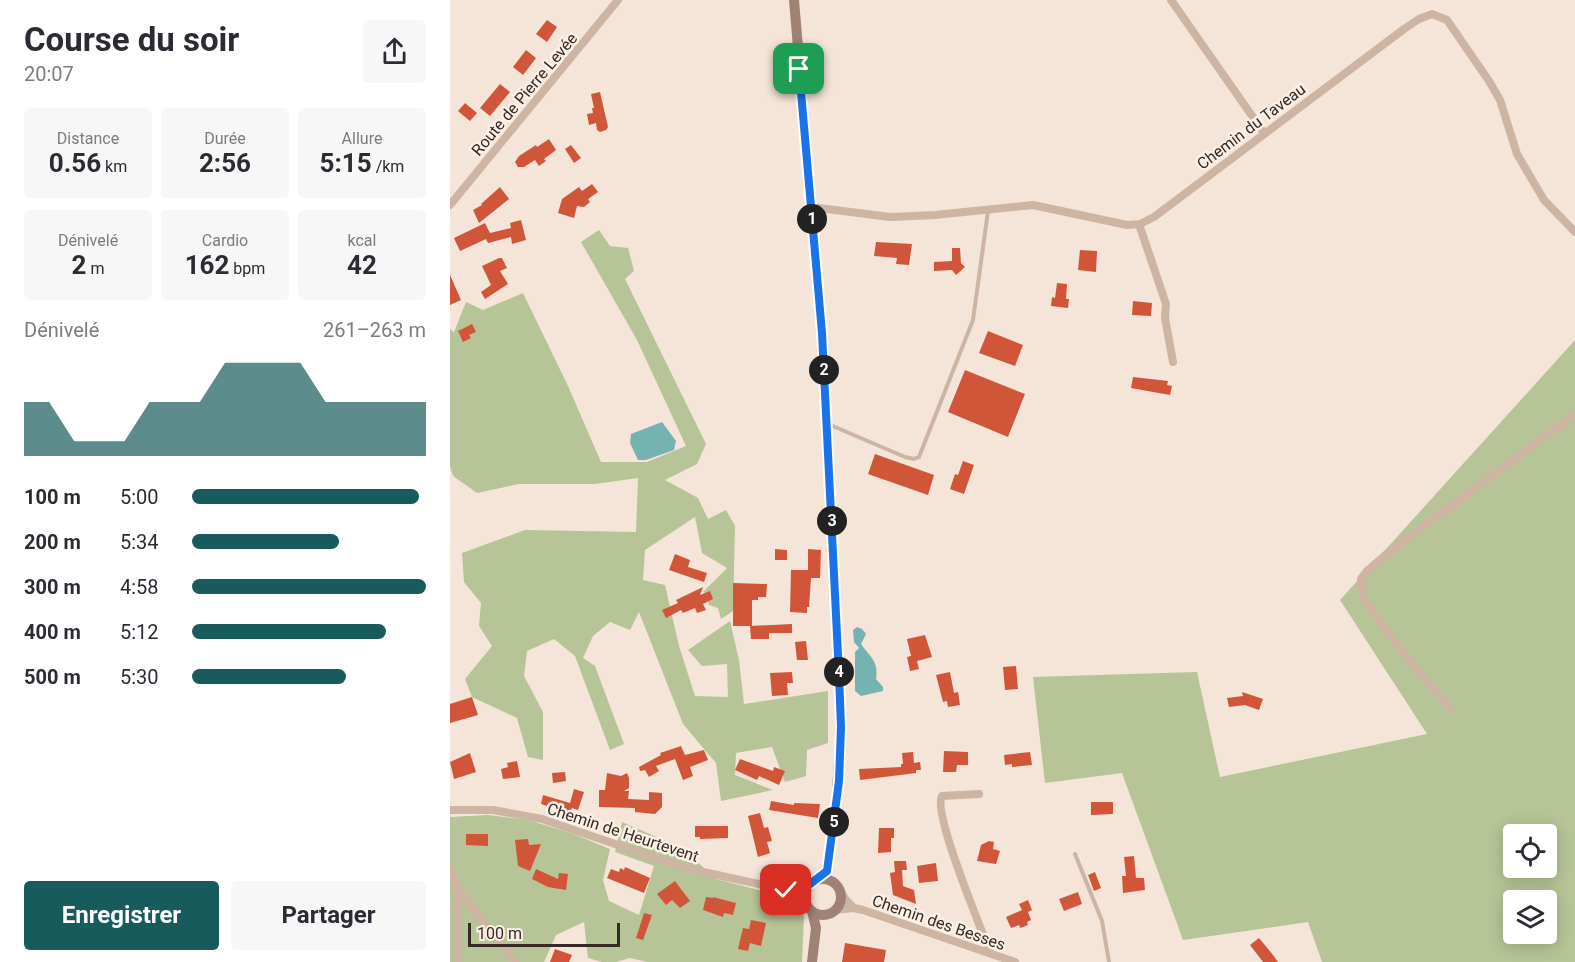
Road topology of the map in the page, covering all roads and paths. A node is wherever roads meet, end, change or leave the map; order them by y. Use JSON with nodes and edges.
{"nodes":[{"id":1,"x":618,"y":0,"type":"edge"},
{"id":2,"x":794,"y":0,"type":"edge"},
{"id":3,"x":1171,"y":0,"type":"edge"},
{"id":4,"x":1264,"y":133,"type":"junction"},
{"id":5,"x":450,"y":205,"type":"edge"},
{"id":6,"x":811,"y":207,"type":"junction"},
{"id":7,"x":988,"y":210,"type":"junction"},
{"id":8,"x":1139,"y":224,"type":"junction"},
{"id":9,"x":1575,"y":232,"type":"edge"},
{"id":10,"x":1173,"y":362,"type":"dead end"},
{"id":11,"x":1575,"y":414,"type":"edge"},
{"id":12,"x":827,"y":424,"type":"junction"},
{"id":13,"x":1451,"y":709,"type":"dead end"},
{"id":14,"x":979,"y":794,"type":"dead end"},
{"id":15,"x":450,"y":810,"type":"edge"},
{"id":16,"x":1075,"y":854,"type":"dead end"},
{"id":17,"x":450,"y":870,"type":"edge"},
{"id":18,"x":819,"y":878,"type":"junction"},
{"id":19,"x":459,"y":890,"type":"junction"},
{"id":20,"x":786,"y":890,"type":"junction"},
{"id":21,"x":840,"y":891,"type":"junction"},
{"id":22,"x":809,"y":907,"type":"junction"},
{"id":23,"x":854,"y":908,"type":"junction"},
{"id":24,"x":830,"y":912,"type":"junction"},
{"id":25,"x":816,"y":928,"type":"junction"},
{"id":26,"x":990,"y":952,"type":"junction"},
{"id":27,"x":458,"y":962,"type":"edge"},
{"id":28,"x":514,"y":962,"type":"edge"},
{"id":29,"x":812,"y":962,"type":"edge"},
{"id":30,"x":1015,"y":962,"type":"edge"},
{"id":31,"x":1109,"y":962,"type":"edge"}],
"edges":[{"from":1,"to":5,"type":"street","name":"Route de Pierre Levée"},
{"from":2,"to":6,"type":"main road"},
{"from":3,"to":4,"type":"street"},
{"from":4,"to":8,"type":"street","name":"Chemin du Taveau"},
{"from":4,"to":9,"type":"street","name":"Chemin du Taveau"},
{"from":6,"to":7,"type":"street"},
{"from":6,"to":12,"type":"main road"},
{"from":7,"to":8,"type":"street"},
{"from":7,"to":12,"type":"lane"},
{"from":8,"to":10,"type":"street"},
{"from":11,"to":13,"type":"street"},
{"from":12,"to":18,"type":"main road"},
{"from":14,"to":26,"type":"street"},
{"from":15,"to":20,"type":"street","name":"Chemin de Heurtevent"},
{"from":16,"to":31,"type":"lane"},
{"from":17,"to":19,"type":"street"},
{"from":18,"to":20,"type":"street","name":"Chemin de Heurtevent"},
{"from":18,"to":21,"type":"main road"},
{"from":18,"to":22,"type":"main road"},
{"from":19,"to":27,"type":"street"},
{"from":19,"to":28,"type":"street"},
{"from":20,"to":22,"type":"street","name":"Chemin de Heurtevent"},
{"from":21,"to":23,"type":"street","name":"Chemin des Besses"},
{"from":21,"to":24,"type":"main road"},
{"from":22,"to":24,"type":"main road"},
{"from":22,"to":25,"type":"main road"},
{"from":23,"to":24,"type":"street","name":"Chemin des Besses"},
{"from":23,"to":26,"type":"street","name":"Chemin des Besses"},
{"from":24,"to":25,"type":"main road"},
{"from":25,"to":29,"type":"main road"},
{"from":26,"to":30,"type":"street","name":"Chemin des Besses"}]}
